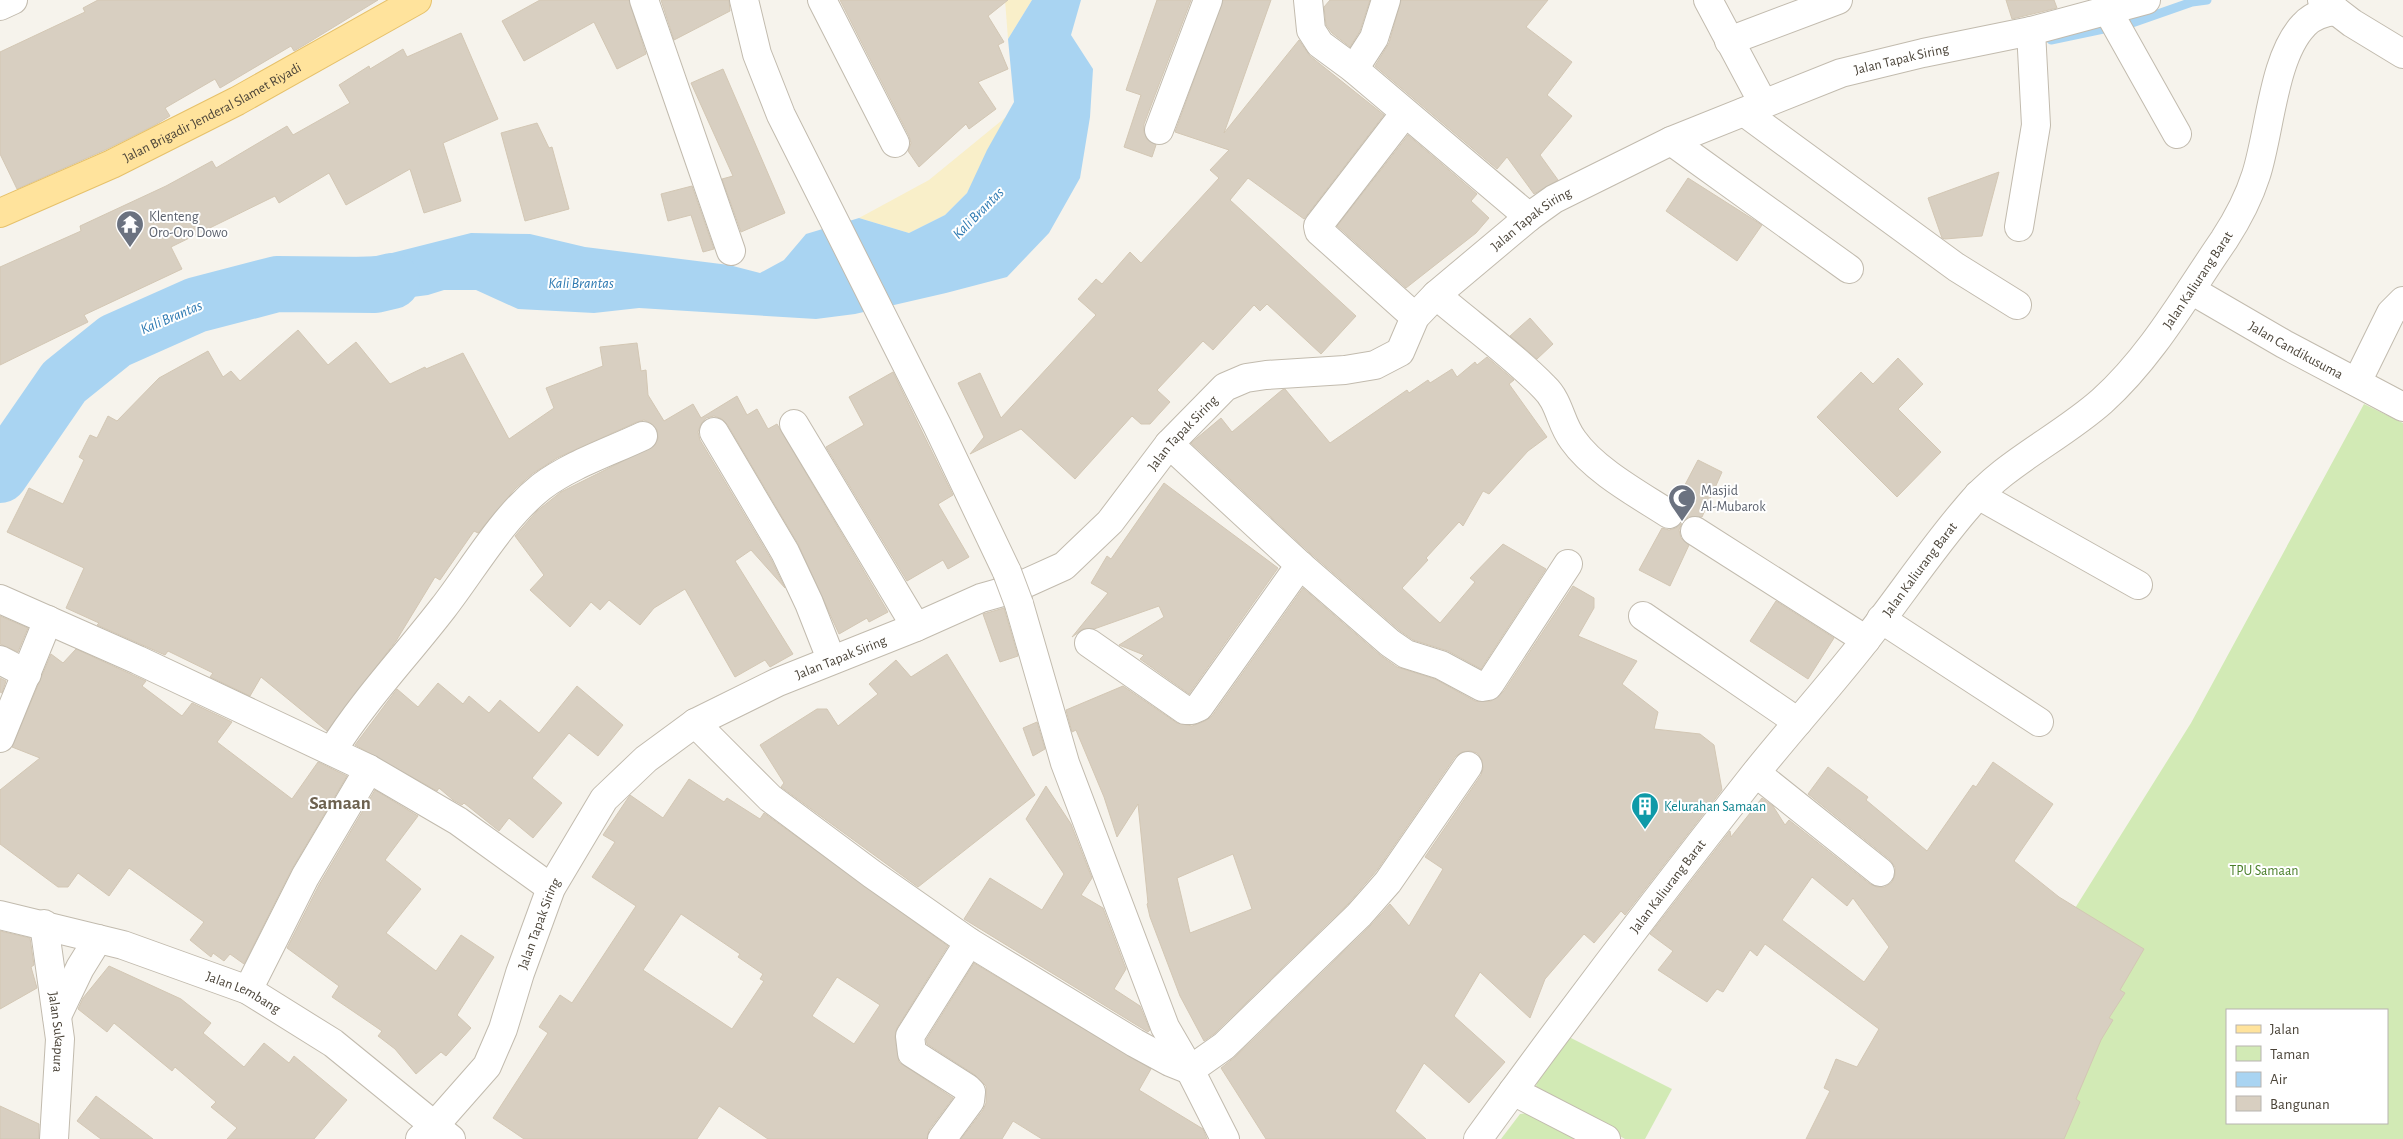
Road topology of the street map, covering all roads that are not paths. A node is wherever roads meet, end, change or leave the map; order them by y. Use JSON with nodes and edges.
{"nodes":[{"id":1,"x":13,"y":0,"type":"edge"},
{"id":2,"x":417,"y":0,"type":"edge"},
{"id":3,"x":644,"y":0,"type":"edge"},
{"id":4,"x":744,"y":0,"type":"edge"},
{"id":5,"x":822,"y":0,"type":"edge"},
{"id":6,"x":1208,"y":0,"type":"edge"},
{"id":7,"x":1308,"y":0,"type":"edge"},
{"id":8,"x":1386,"y":0,"type":"edge"},
{"id":9,"x":1708,"y":0,"type":"edge"},
{"id":10,"x":1838,"y":0,"type":"edge"},
{"id":11,"x":2146,"y":0,"type":"edge"},
{"id":12,"x":2329,"y":5,"type":"edge"},
{"id":13,"x":0,"y":6,"type":"edge"},
{"id":14,"x":2109,"y":12,"type":"junction"},
{"id":15,"x":2031,"y":31,"type":"junction"},
{"id":16,"x":1729,"y":41,"type":"junction"},
{"id":17,"x":2403,"y":54,"type":"edge"},
{"id":18,"x":1354,"y":69,"type":"junction"},
{"id":19,"x":1753,"y":107,"type":"junction"},
{"id":20,"x":1405,"y":114,"type":"junction"},
{"id":21,"x":1159,"y":130,"type":"dead end"},
{"id":22,"x":2177,"y":134,"type":"dead end"},
{"id":23,"x":1671,"y":142,"type":"junction"},
{"id":24,"x":895,"y":143,"type":"dead end"},
{"id":25,"x":0,"y":213,"type":"edge"},
{"id":26,"x":1529,"y":217,"type":"junction"},
{"id":27,"x":2019,"y":227,"type":"dead end"},
{"id":28,"x":731,"y":251,"type":"dead end"},
{"id":29,"x":1850,"y":269,"type":"dead end"},
{"id":30,"x":2191,"y":290,"type":"junction"},
{"id":31,"x":1436,"y":295,"type":"junction"},
{"id":32,"x":2403,"y":301,"type":"edge"},
{"id":33,"x":2017,"y":304,"type":"dead end"},
{"id":34,"x":1415,"y":317,"type":"junction"},
{"id":35,"x":2357,"y":382,"type":"junction"},
{"id":36,"x":2403,"y":407,"type":"edge"},
{"id":37,"x":794,"y":424,"type":"dead end"},
{"id":38,"x":714,"y":432,"type":"dead end"},
{"id":39,"x":643,"y":436,"type":"dead end"},
{"id":40,"x":1169,"y":444,"type":"junction"},
{"id":41,"x":1978,"y":495,"type":"junction"},
{"id":42,"x":1669,"y":514,"type":"dead end"},
{"id":43,"x":1696,"y":531,"type":"dead end"},
{"id":44,"x":1568,"y":564,"type":"dead end"},
{"id":45,"x":1300,"y":565,"type":"junction"},
{"id":46,"x":2138,"y":585,"type":"dead end"},
{"id":47,"x":0,"y":600,"type":"edge"},
{"id":48,"x":1643,"y":616,"type":"dead end"},
{"id":49,"x":48,"y":620,"type":"junction"},
{"id":50,"x":916,"y":627,"type":"junction"},
{"id":51,"x":1874,"y":630,"type":"junction"},
{"id":52,"x":1089,"y":644,"type":"dead end"},
{"id":53,"x":831,"y":659,"type":"junction"},
{"id":54,"x":0,"y":660,"type":"edge"},
{"id":55,"x":27,"y":674,"type":"junction"},
{"id":56,"x":1798,"y":722,"type":"junction"},
{"id":57,"x":2039,"y":722,"type":"dead end"},
{"id":58,"x":694,"y":723,"type":"junction"},
{"id":59,"x":0,"y":738,"type":"edge"},
{"id":60,"x":332,"y":751,"type":"junction"},
{"id":61,"x":1468,"y":766,"type":"dead end"},
{"id":62,"x":369,"y":769,"type":"junction"},
{"id":63,"x":1756,"y":773,"type":"junction"},
{"id":64,"x":1880,"y":872,"type":"dead end"},
{"id":65,"x":551,"y":888,"type":"junction"},
{"id":66,"x":0,"y":915,"type":"edge"},
{"id":67,"x":44,"y":924,"type":"junction"},
{"id":68,"x":98,"y":939,"type":"junction"},
{"id":69,"x":969,"y":942,"type":"junction"},
{"id":70,"x":248,"y":990,"type":"junction"},
{"id":71,"x":57,"y":1016,"type":"junction"},
{"id":72,"x":1190,"y":1070,"type":"junction"},
{"id":73,"x":1513,"y":1091,"type":"junction"},
{"id":74,"x":435,"y":1134,"type":"edge"},
{"id":75,"x":54,"y":1139,"type":"edge"},
{"id":76,"x":942,"y":1139,"type":"edge"},
{"id":77,"x":1224,"y":1139,"type":"edge"},
{"id":78,"x":1478,"y":1139,"type":"edge"},
{"id":79,"x":1606,"y":1139,"type":"edge"}],
"edges":[{"from":1,"to":13,"type":"street"},
{"from":2,"to":25,"type":"main road","name":"Jalan Brigadir Jenderal Slamet Riyadi"},
{"from":3,"to":28,"type":"street"},
{"from":4,"to":72,"type":"street","bridge":true},
{"from":5,"to":24,"type":"street"},
{"from":6,"to":21,"type":"street"},
{"from":7,"to":18,"type":"street"},
{"from":8,"to":18,"type":"street"},
{"from":9,"to":16,"type":"street"},
{"from":10,"to":16,"type":"street"},
{"from":11,"to":14,"type":"street","name":"Jalan Tapak Siring"},
{"from":12,"to":17,"type":"street"},
{"from":12,"to":30,"type":"street","name":"Jalan Kaliurang Barat"},
{"from":14,"to":15,"type":"street","name":"Jalan Tapak Siring"},
{"from":14,"to":22,"type":"street"},
{"from":15,"to":19,"type":"street","name":"Jalan Tapak Siring"},
{"from":15,"to":27,"type":"street"},
{"from":16,"to":19,"type":"street"},
{"from":18,"to":20,"type":"street"},
{"from":19,"to":23,"type":"street","name":"Jalan Tapak Siring"},
{"from":19,"to":33,"type":"street"},
{"from":20,"to":26,"type":"street"},
{"from":20,"to":34,"type":"street"},
{"from":23,"to":26,"type":"street","name":"Jalan Tapak Siring"},
{"from":23,"to":29,"type":"street"},
{"from":26,"to":31,"type":"street","name":"Jalan Tapak Siring"},
{"from":30,"to":35,"type":"street","name":"Jalan Candikusuma"},
{"from":30,"to":41,"type":"street","name":"Jalan Kaliurang Barat"},
{"from":31,"to":34,"type":"street","name":"Jalan Tapak Siring"},
{"from":31,"to":42,"type":"street"},
{"from":32,"to":35,"type":"street"},
{"from":34,"to":40,"type":"street","name":"Jalan Tapak Siring"},
{"from":35,"to":36,"type":"street","name":"Jalan Candikusuma"},
{"from":37,"to":50,"type":"street"},
{"from":38,"to":53,"type":"street"},
{"from":39,"to":60,"type":"street"},
{"from":40,"to":45,"type":"street"},
{"from":40,"to":50,"type":"street","name":"Jalan Tapak Siring"},
{"from":41,"to":46,"type":"street"},
{"from":41,"to":51,"type":"street","name":"Jalan Kaliurang Barat"},
{"from":43,"to":51,"type":"street"},
{"from":44,"to":45,"type":"street"},
{"from":45,"to":52,"type":"street"},
{"from":47,"to":49,"type":"street"},
{"from":48,"to":56,"type":"street"},
{"from":49,"to":55,"type":"street"},
{"from":49,"to":60,"type":"street"},
{"from":50,"to":53,"type":"street","name":"Jalan Tapak Siring"},
{"from":51,"to":56,"type":"street","name":"Jalan Kaliurang Barat"},
{"from":51,"to":57,"type":"street"},
{"from":53,"to":58,"type":"street","name":"Jalan Tapak Siring"},
{"from":54,"to":55,"type":"street"},
{"from":55,"to":59,"type":"street"},
{"from":56,"to":63,"type":"street","name":"Jalan Kaliurang Barat"},
{"from":58,"to":65,"type":"street","name":"Jalan Tapak Siring"},
{"from":58,"to":69,"type":"street"},
{"from":60,"to":62,"type":"street"},
{"from":61,"to":72,"type":"street"},
{"from":62,"to":65,"type":"street"},
{"from":62,"to":70,"type":"street"},
{"from":63,"to":64,"type":"street"},
{"from":63,"to":73,"type":"street","name":"Jalan Kaliurang Barat"},
{"from":65,"to":74,"type":"street","name":"Jalan Tapak Siring"},
{"from":66,"to":67,"type":"street","name":"Jalan Lembang"},
{"from":67,"to":68,"type":"street","name":"Jalan Lembang"},
{"from":67,"to":71,"type":"street","name":"Jalan Sukapura"},
{"from":68,"to":70,"type":"street","name":"Jalan Lembang"},
{"from":68,"to":71,"type":"street"},
{"from":69,"to":72,"type":"street"},
{"from":69,"to":76,"type":"street"},
{"from":70,"to":74,"type":"street","name":"Jalan Lembang"},
{"from":71,"to":75,"type":"street","name":"Jalan Sukapura"},
{"from":72,"to":77,"type":"street"},
{"from":73,"to":78,"type":"street","name":"Jalan Kaliurang Barat"},
{"from":73,"to":79,"type":"street"}]}
